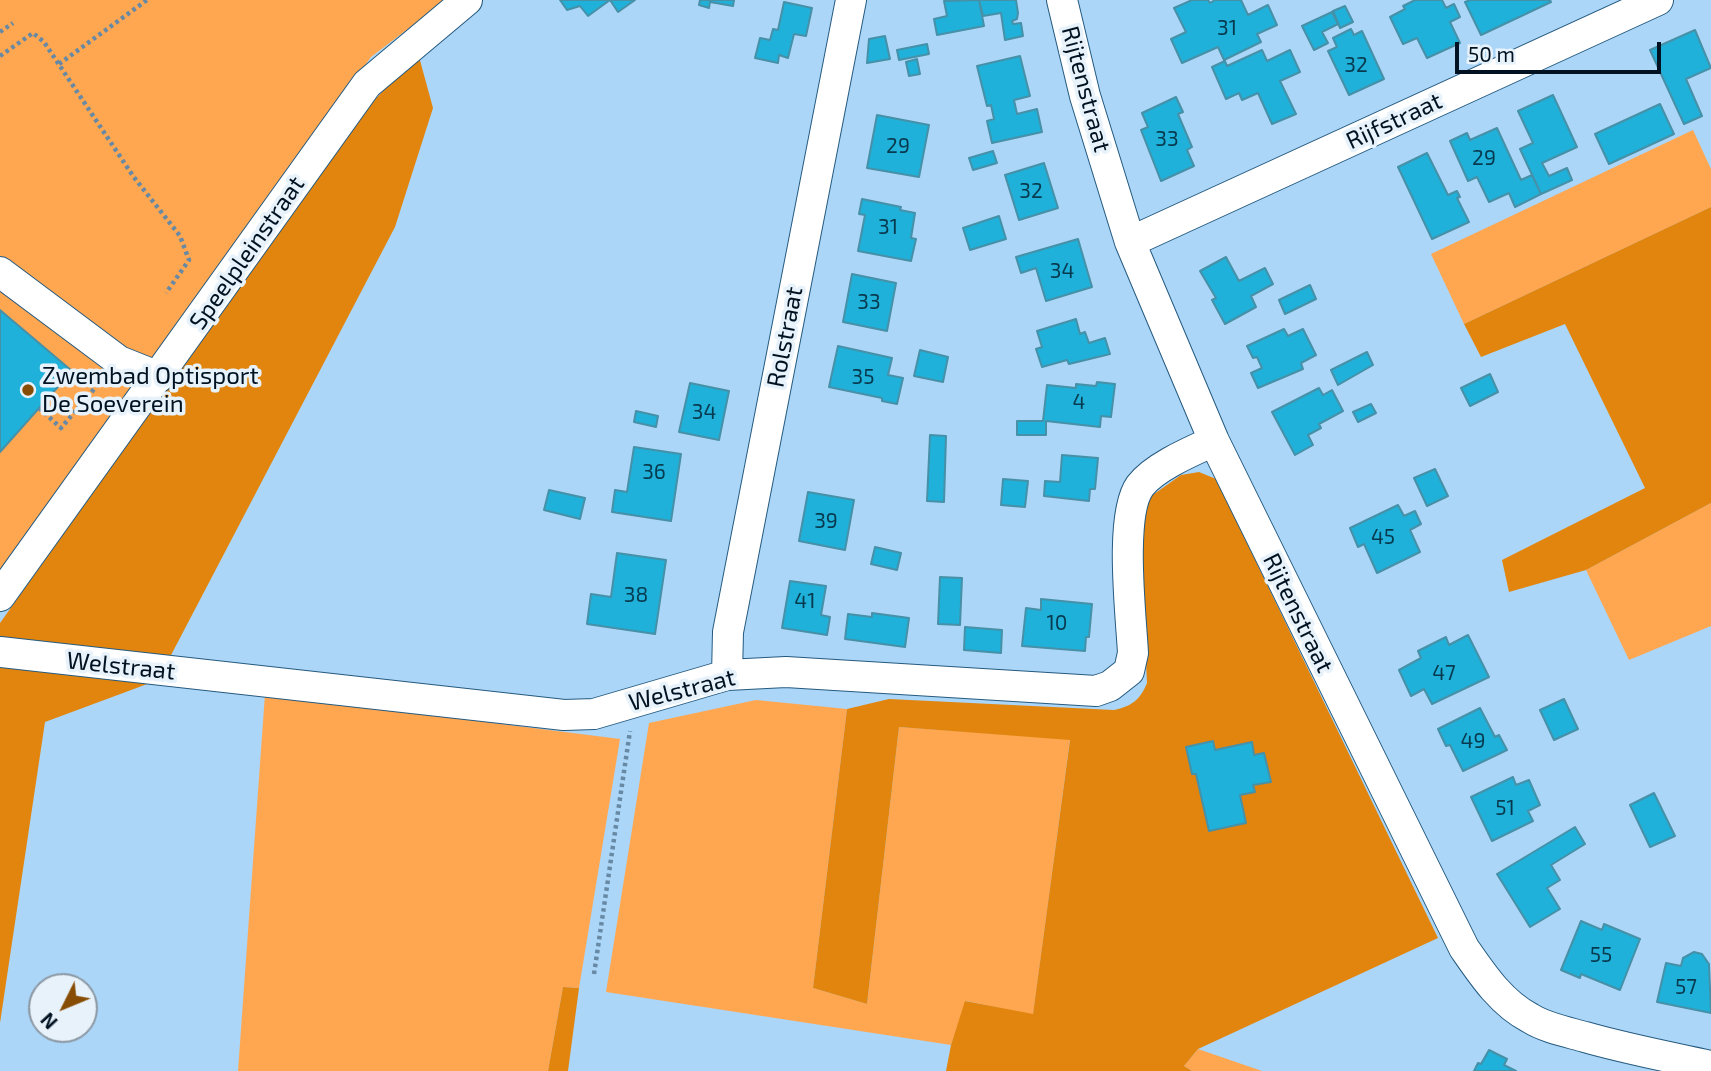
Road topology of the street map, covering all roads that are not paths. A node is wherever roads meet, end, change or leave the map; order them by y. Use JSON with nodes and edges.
{"nodes":[{"id":1,"x":467,"y":0,"type":"edge"},
{"id":2,"x":851,"y":0,"type":"edge"},
{"id":3,"x":1062,"y":0,"type":"edge"},
{"id":4,"x":1658,"y":0,"type":"edge"},
{"id":5,"x":1130,"y":242,"type":"junction"},
{"id":6,"x":0,"y":272,"type":"edge"},
{"id":7,"x":159,"y":377,"type":"junction"},
{"id":8,"x":1214,"y":441,"type":"junction"},
{"id":9,"x":0,"y":596,"type":"edge"},
{"id":10,"x":0,"y":653,"type":"edge"},
{"id":11,"x":727,"y":675,"type":"junction"},
{"id":12,"x":1711,"y":1066,"type":"edge"}],
"edges":[{"from":1,"to":7,"type":"street","name":"Speelpleinstraat"},
{"from":2,"to":11,"type":"street","name":"Rolstraat"},
{"from":3,"to":5,"type":"street","name":"Rijtenstraat"},
{"from":4,"to":5,"type":"street","name":"Rijfstraat"},
{"from":5,"to":8,"type":"street","name":"Rijtenstraat"},
{"from":6,"to":7,"type":"street"},
{"from":7,"to":9,"type":"street","name":"Speelpleinstraat"},
{"from":8,"to":11,"type":"street","name":"Welstraat"},
{"from":8,"to":12,"type":"street","name":"Rijtenstraat"},
{"from":10,"to":11,"type":"street","name":"Welstraat"}]}
